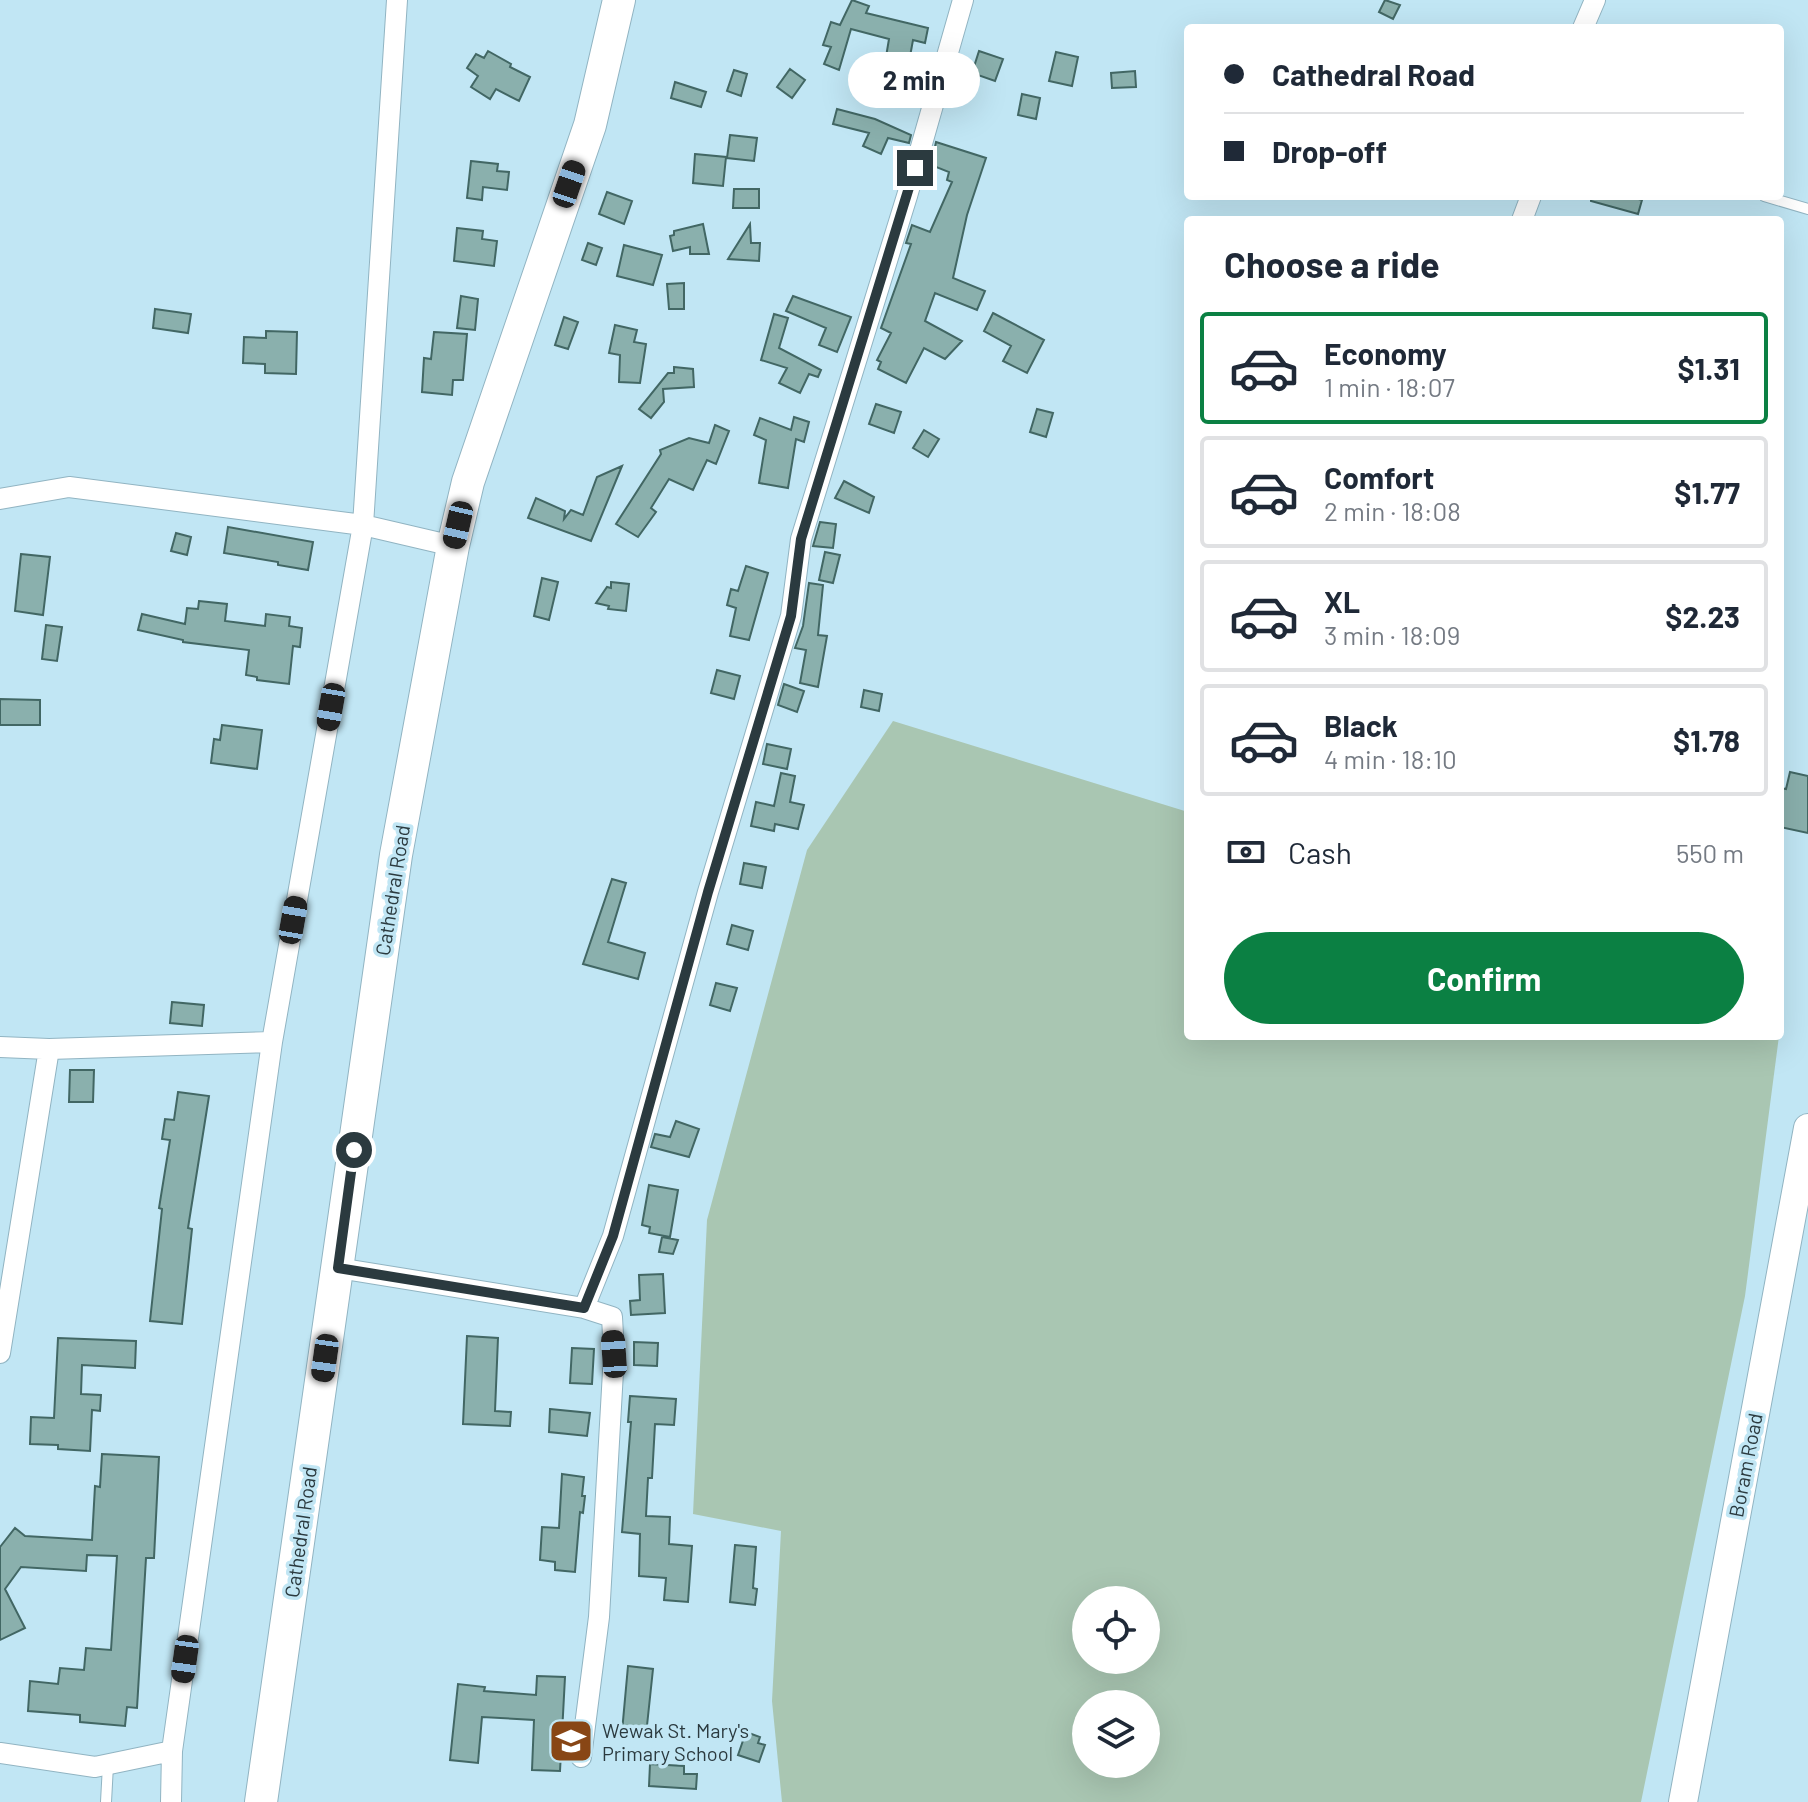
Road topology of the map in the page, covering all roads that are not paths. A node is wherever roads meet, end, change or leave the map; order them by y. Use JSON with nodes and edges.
{"nodes":[{"id":1,"x":397,"y":0,"type":"edge"},
{"id":2,"x":619,"y":0,"type":"edge"},
{"id":3,"x":963,"y":0,"type":"edge"},
{"id":4,"x":1595,"y":0,"type":"edge"},
{"id":5,"x":1585,"y":24,"type":"edge"},
{"id":6,"x":1778,"y":200,"type":"edge"},
{"id":7,"x":1808,"y":209,"type":"edge"},
{"id":8,"x":0,"y":499,"type":"edge"},
{"id":9,"x":363,"y":525,"type":"junction"},
{"id":10,"x":453,"y":546,"type":"junction"},
{"id":11,"x":272,"y":1042,"type":"junction"},
{"id":12,"x":0,"y":1047,"type":"edge"},
{"id":13,"x":49,"y":1049,"type":"junction"},
{"id":14,"x":1808,"y":1128,"type":"edge"},
{"id":15,"x":338,"y":1268,"type":"junction"},
{"id":16,"x":584,"y":1308,"type":"junction"},
{"id":17,"x":0,"y":1353,"type":"edge"},
{"id":18,"x":172,"y":1751,"type":"junction"},
{"id":19,"x":0,"y":1753,"type":"edge"},
{"id":20,"x":581,"y":1757,"type":"dead end"},
{"id":21,"x":108,"y":1765,"type":"junction"},
{"id":22,"x":106,"y":1802,"type":"edge"},
{"id":23,"x":171,"y":1802,"type":"edge"},
{"id":24,"x":261,"y":1802,"type":"edge"},
{"id":25,"x":1683,"y":1802,"type":"edge"}],
"edges":[{"from":1,"to":9,"type":"street"},
{"from":2,"to":10,"type":"main road","name":"Cathedral Road"},
{"from":3,"to":16,"type":"street"},
{"from":4,"to":5,"type":"street"},
{"from":6,"to":7,"type":"lane"},
{"from":8,"to":9,"type":"street"},
{"from":9,"to":10,"type":"street"},
{"from":9,"to":11,"type":"street"},
{"from":10,"to":15,"type":"main road","name":"Cathedral Road"},
{"from":11,"to":13,"type":"street"},
{"from":11,"to":18,"type":"street"},
{"from":12,"to":13,"type":"street"},
{"from":13,"to":17,"type":"street"},
{"from":14,"to":25,"type":"street","name":"Boram Road"},
{"from":15,"to":16,"type":"street"},
{"from":15,"to":24,"type":"main road","name":"Cathedral Road"},
{"from":16,"to":20,"type":"street"},
{"from":18,"to":21,"type":"street"},
{"from":18,"to":23,"type":"street"},
{"from":19,"to":21,"type":"street"},
{"from":21,"to":22,"type":"lane"}]}
